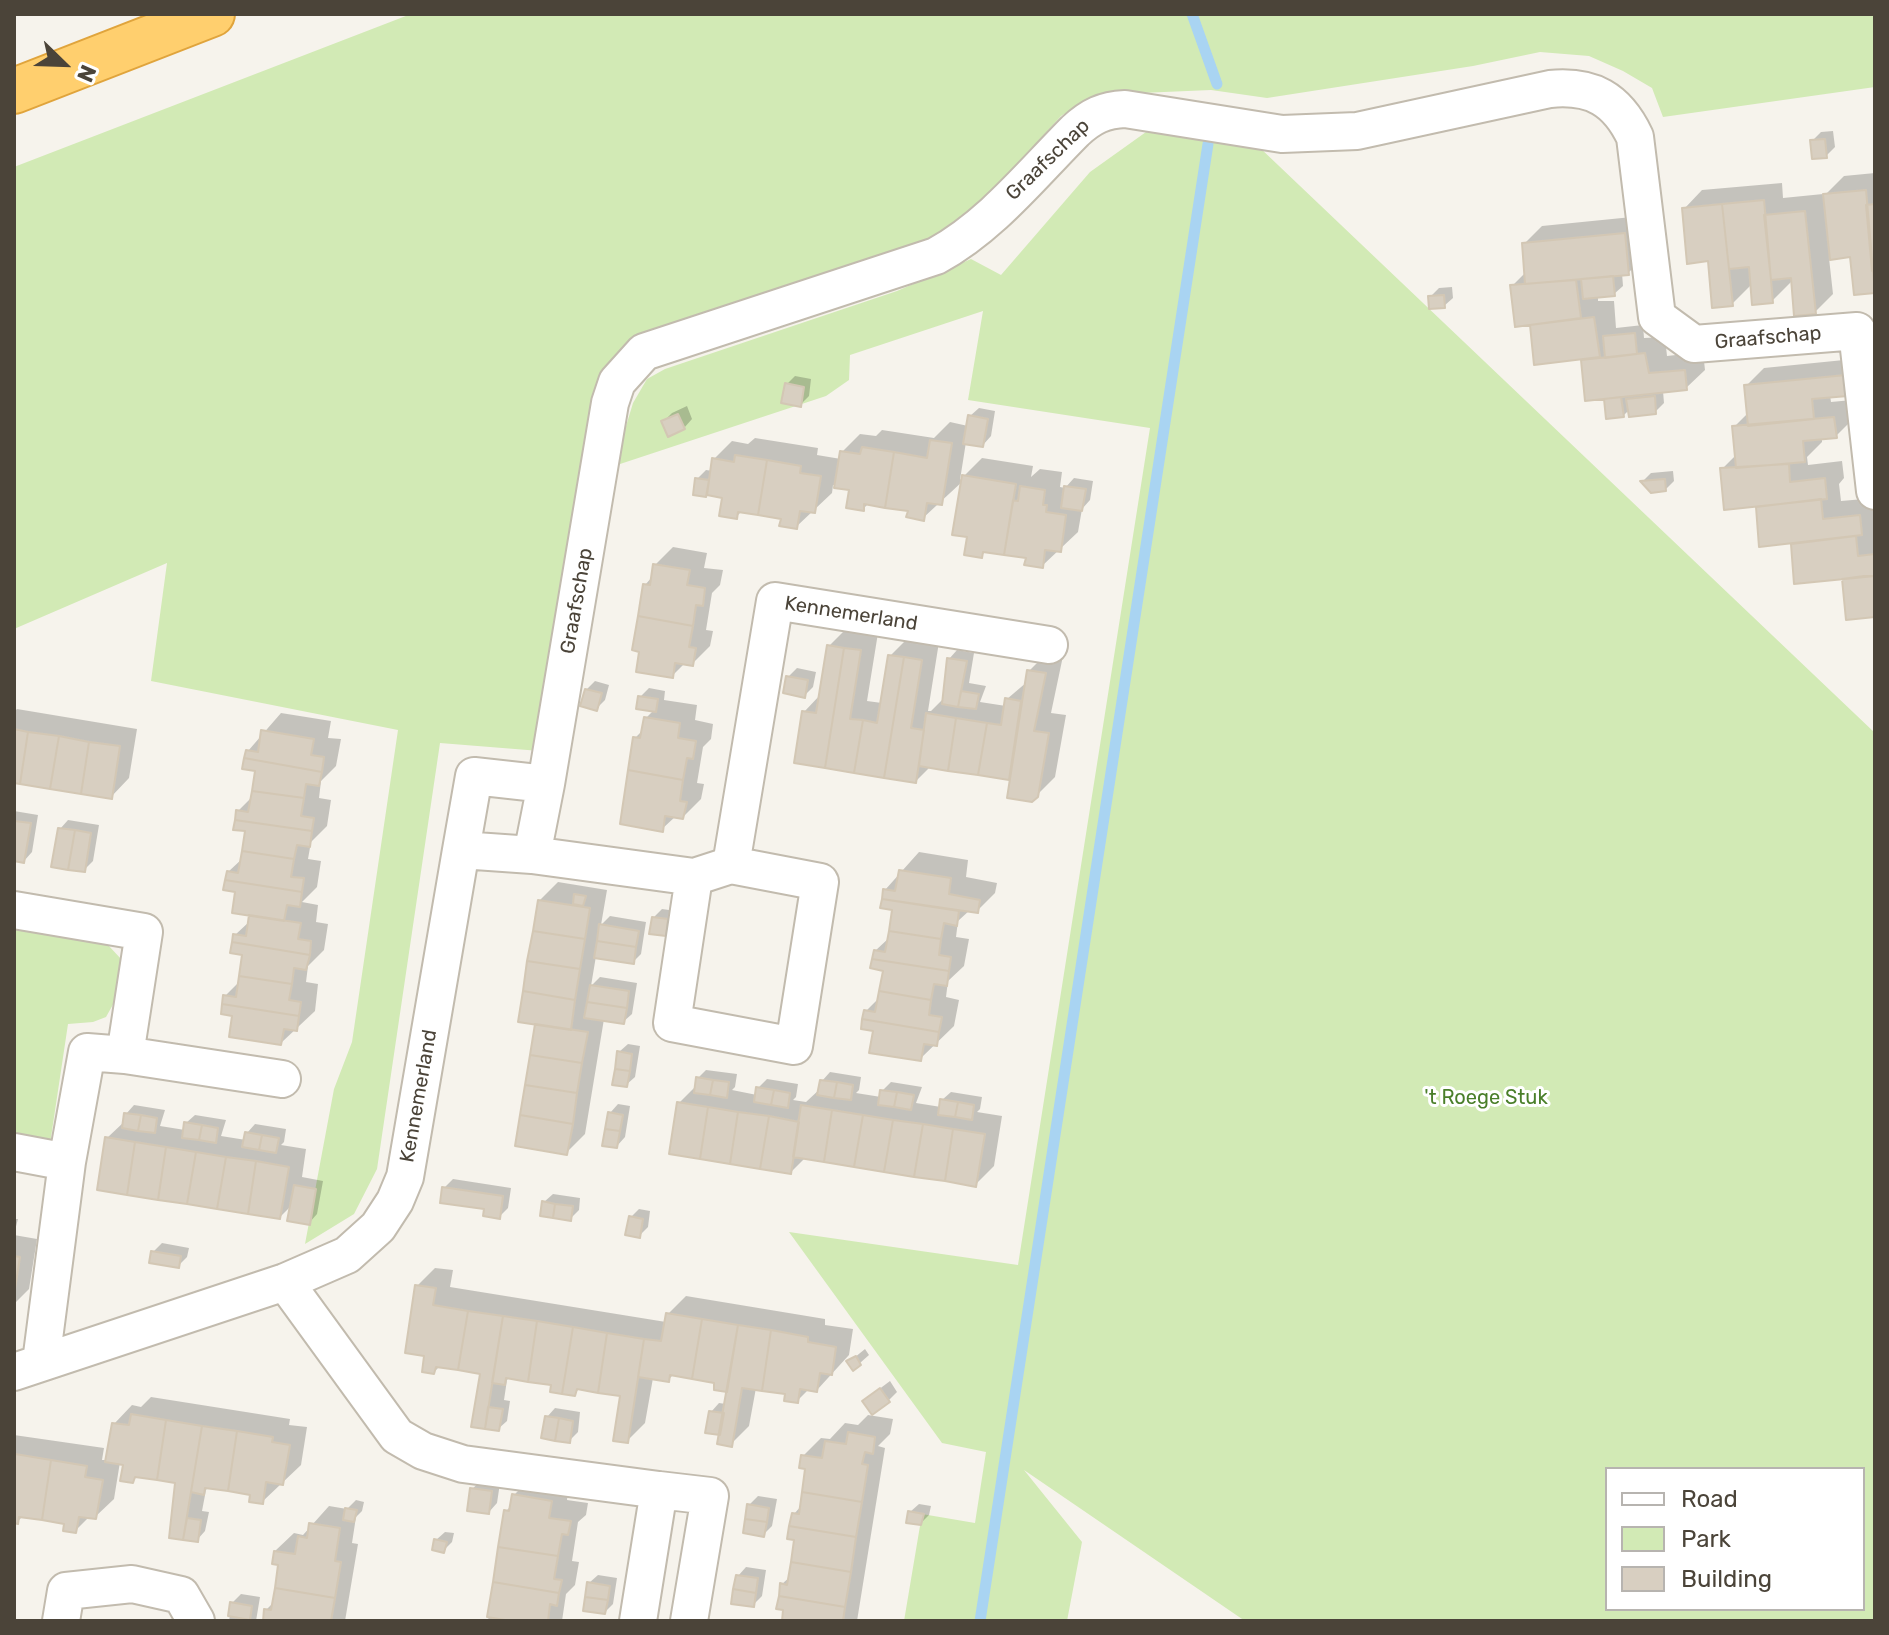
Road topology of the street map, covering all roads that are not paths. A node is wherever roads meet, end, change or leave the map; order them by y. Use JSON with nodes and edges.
{"nodes":[{"id":1,"x":212,"y":14,"type":"edge"},
{"id":2,"x":14,"y":91,"type":"edge"},
{"id":3,"x":1866,"y":330,"type":"edge"},
{"id":4,"x":1875,"y":491,"type":"edge"},
{"id":5,"x":1049,"y":645,"type":"dead end"},
{"id":6,"x":546,"y":784,"type":"junction"},
{"id":7,"x":461,"y":850,"type":"junction"},
{"id":8,"x":532,"y":855,"type":"junction"},
{"id":9,"x":731,"y":865,"type":"junction"},
{"id":10,"x":694,"y":877,"type":"junction"},
{"id":11,"x":14,"y":910,"type":"edge"},
{"id":12,"x":125,"y":1055,"type":"junction"},
{"id":13,"x":282,"y":1079,"type":"dead end"},
{"id":14,"x":14,"y":1152,"type":"edge"},
{"id":15,"x":67,"y":1162,"type":"junction"},
{"id":16,"x":285,"y":1282,"type":"junction"},
{"id":17,"x":28,"y":1367,"type":"edge"},
{"id":18,"x":659,"y":1490,"type":"junction"},
{"id":19,"x":188,"y":1608,"type":"edge"},
{"id":20,"x":61,"y":1621,"type":"edge"},
{"id":21,"x":638,"y":1621,"type":"edge"},
{"id":22,"x":689,"y":1621,"type":"edge"}],
"edges":[{"from":1,"to":2,"type":"highway"},
{"from":3,"to":4,"type":"street","name":"Graafschap"},
{"from":3,"to":6,"type":"street","name":"Graafschap"},
{"from":5,"to":9,"type":"street","name":"Kennemerland"},
{"from":6,"to":7,"type":"street","name":"Kennemerland"},
{"from":6,"to":8,"type":"street","name":"Graafschap"},
{"from":7,"to":8,"type":"street"},
{"from":7,"to":16,"type":"street","name":"Kennemerland"},
{"from":8,"to":10,"type":"street"},
{"from":9,"to":10,"type":"street"},
{"from":9,"to":10,"type":"street"},
{"from":11,"to":12,"type":"street"},
{"from":12,"to":13,"type":"street","name":"Kennemerland"},
{"from":12,"to":15,"type":"street","name":"Kennemerland"},
{"from":14,"to":15,"type":"street"},
{"from":15,"to":17,"type":"street","name":"Kennemerland"},
{"from":16,"to":17,"type":"street","name":"Kennemerland"},
{"from":16,"to":18,"type":"street"},
{"from":18,"to":21,"type":"street"},
{"from":18,"to":22,"type":"street"},
{"from":19,"to":20,"type":"street"}]}
